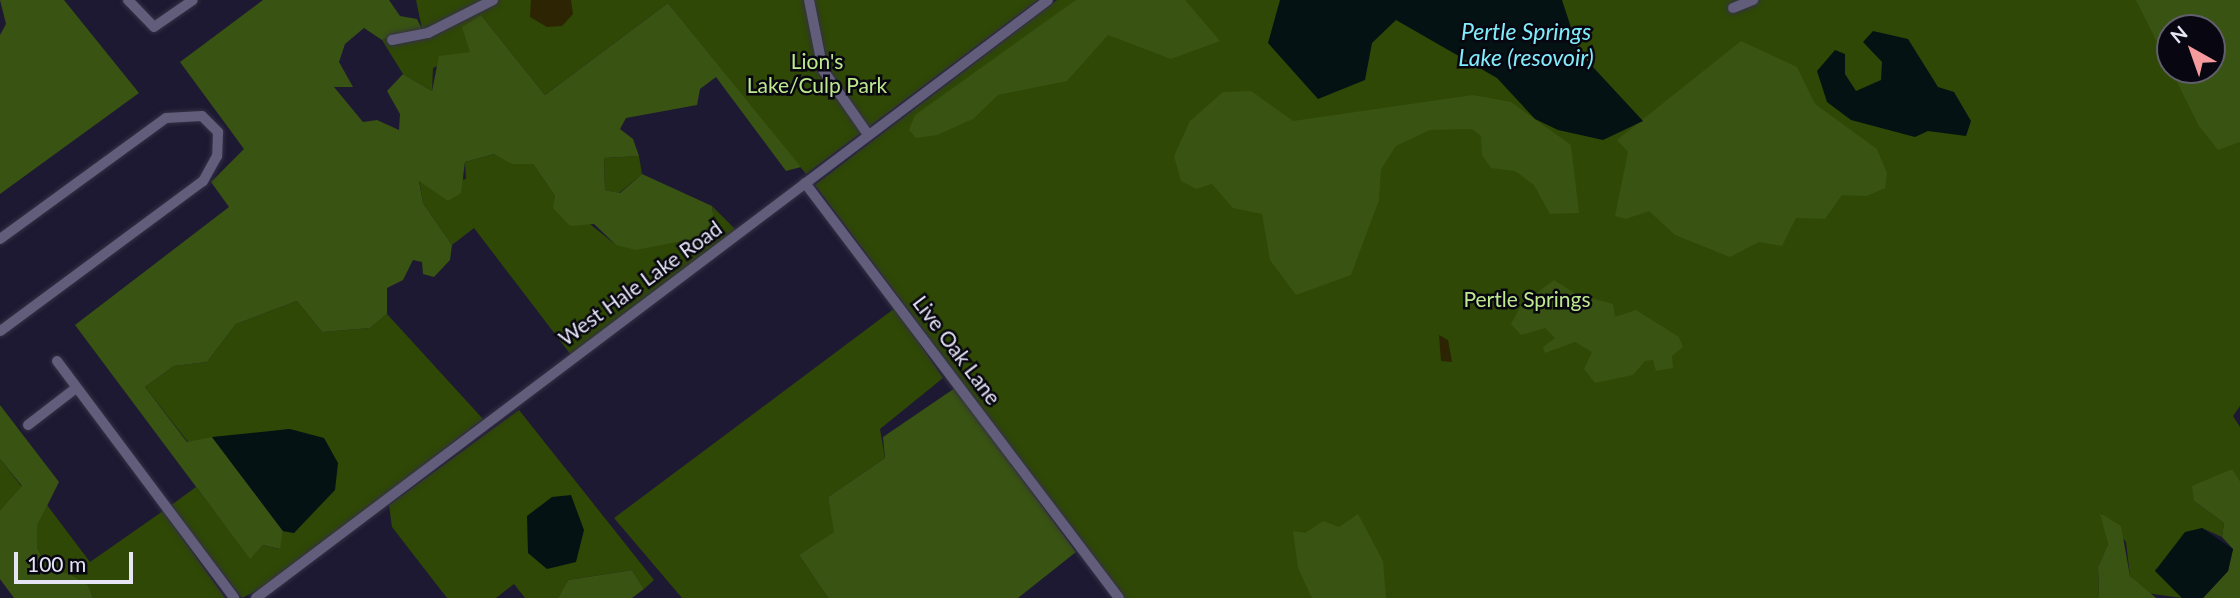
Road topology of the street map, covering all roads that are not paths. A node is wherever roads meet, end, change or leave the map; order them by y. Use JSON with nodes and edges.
{"nodes":[{"id":1,"x":128,"y":0,"type":"edge"},
{"id":2,"x":193,"y":0,"type":"edge"},
{"id":3,"x":493,"y":0,"type":"edge"},
{"id":4,"x":809,"y":0,"type":"edge"},
{"id":5,"x":1048,"y":0,"type":"edge"},
{"id":6,"x":1753,"y":0,"type":"edge"},
{"id":7,"x":1733,"y":8,"type":"dead end"},
{"id":8,"x":392,"y":40,"type":"dead end"},
{"id":9,"x":867,"y":133,"type":"junction"},
{"id":10,"x":805,"y":183,"type":"junction"},
{"id":11,"x":0,"y":239,"type":"edge"},
{"id":12,"x":0,"y":331,"type":"edge"},
{"id":13,"x":57,"y":361,"type":"dead end"},
{"id":14,"x":76,"y":388,"type":"junction"},
{"id":15,"x":29,"y":425,"type":"dead end"},
{"id":16,"x":234,"y":598,"type":"edge"},
{"id":17,"x":256,"y":598,"type":"edge"},
{"id":18,"x":1119,"y":598,"type":"edge"}],
"edges":[{"from":1,"to":2,"type":"street"},
{"from":3,"to":8,"type":"street"},
{"from":4,"to":9,"type":"street"},
{"from":5,"to":9,"type":"street","name":"West Hale Lake Road"},
{"from":6,"to":7,"type":"street"},
{"from":9,"to":10,"type":"street","name":"West Hale Lake Road"},
{"from":10,"to":17,"type":"street","name":"West Hale Lake Road"},
{"from":10,"to":18,"type":"street","name":"Live Oak Lane"},
{"from":11,"to":12,"type":"street"},
{"from":13,"to":14,"type":"street"},
{"from":14,"to":15,"type":"street"},
{"from":14,"to":16,"type":"street"}]}
